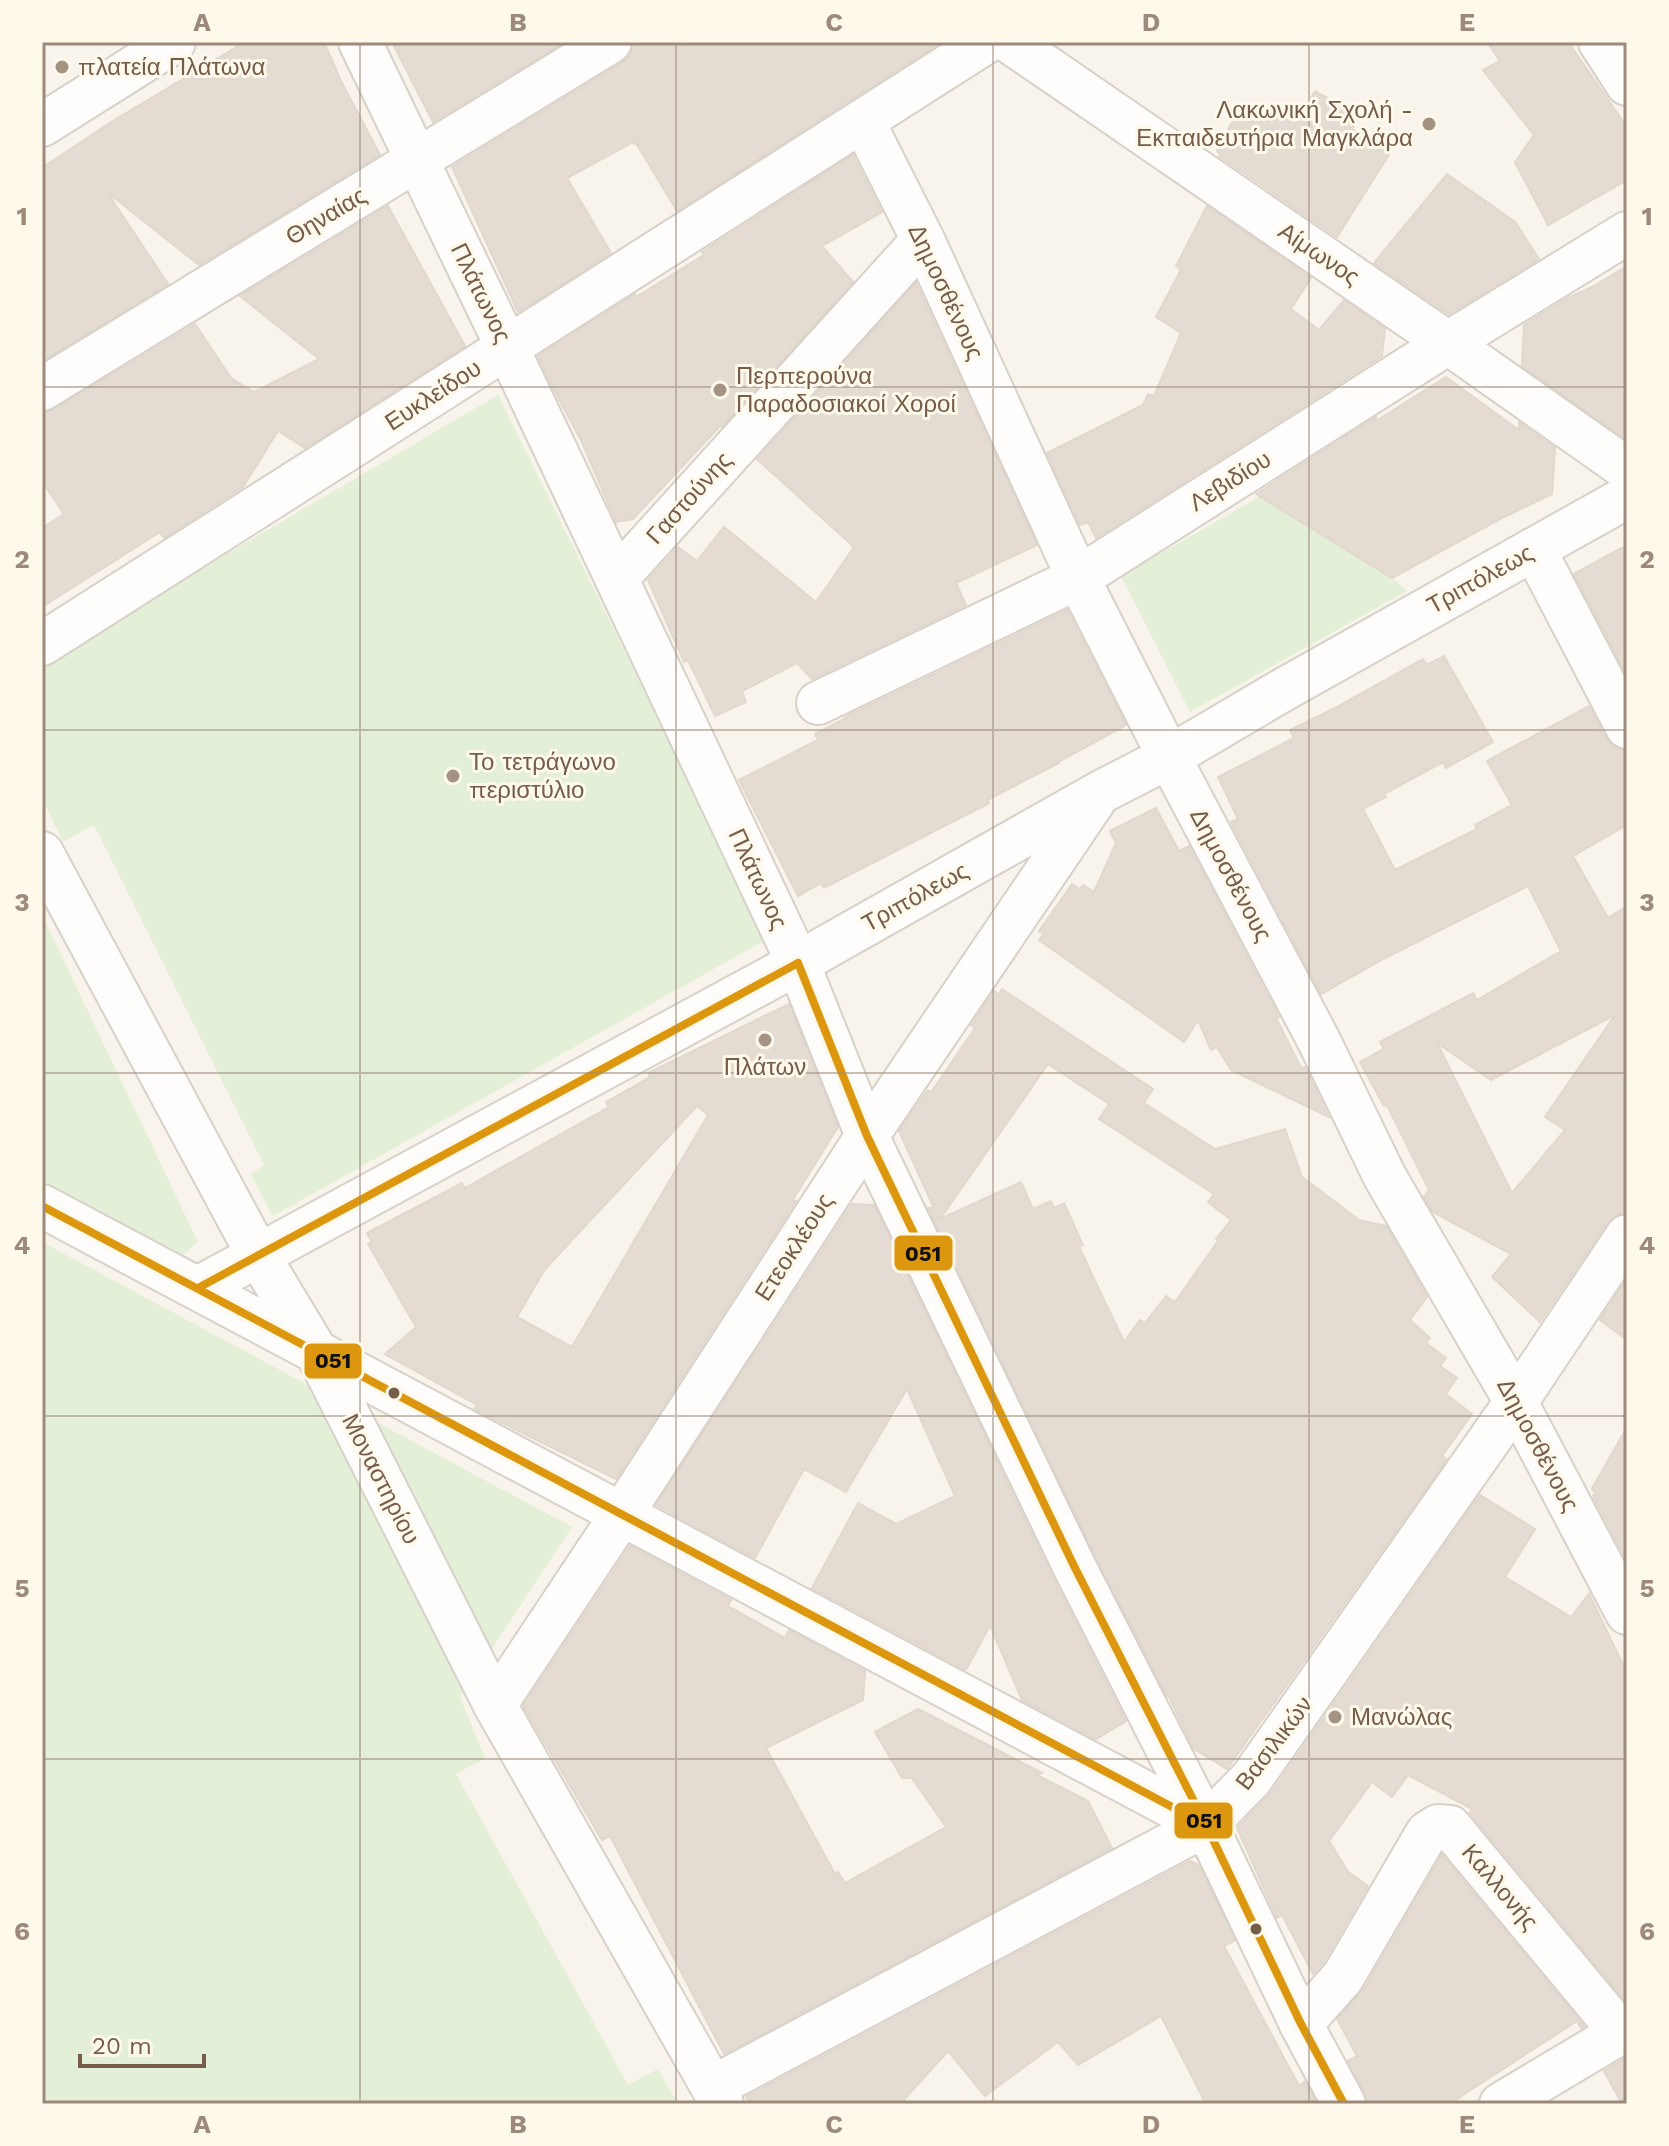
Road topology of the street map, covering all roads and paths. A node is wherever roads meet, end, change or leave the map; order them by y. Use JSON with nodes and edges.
{"nodes":[{"id":1,"x":174,"y":42,"type":"edge"},
{"id":2,"x":360,"y":42,"type":"edge"},
{"id":3,"x":610,"y":42,"type":"edge"},
{"id":4,"x":986,"y":42,"type":"edge"},
{"id":5,"x":1010,"y":42,"type":"edge"},
{"id":6,"x":1600,"y":42,"type":"edge"},
{"id":7,"x":1627,"y":84,"type":"edge"},
{"id":8,"x":863,"y":121,"type":"junction"},
{"id":9,"x":42,"y":125,"type":"edge"},
{"id":10,"x":416,"y":161,"type":"junction"},
{"id":11,"x":1627,"y":233,"type":"edge"},
{"id":12,"x":923,"y":240,"type":"junction"},
{"id":13,"x":1448,"y":343,"type":"junction"},
{"id":14,"x":507,"y":347,"type":"junction"},
{"id":15,"x":42,"y":389,"type":"edge"},
{"id":16,"x":1627,"y":469,"type":"edge"},
{"id":17,"x":1627,"y":497,"type":"edge"},
{"id":18,"x":1534,"y":549,"type":"junction"},
{"id":19,"x":617,"y":578,"type":"junction"},
{"id":20,"x":1078,"y":578,"type":"junction"},
{"id":21,"x":42,"y":644,"type":"edge"},
{"id":22,"x":818,"y":703,"type":"dead end"},
{"id":23,"x":1627,"y":727,"type":"edge"},
{"id":24,"x":1169,"y":757,"type":"junction"},
{"id":25,"x":1099,"y":793,"type":"junction"},
{"id":26,"x":42,"y":853,"type":"edge"},
{"id":27,"x":798,"y":963,"type":"junction"},
{"id":28,"x":867,"y":1136,"type":"junction"},
{"id":29,"x":42,"y":1206,"type":"edge"},
{"id":30,"x":1627,"y":1236,"type":"edge"},
{"id":31,"x":258,"y":1255,"type":"junction"},
{"id":32,"x":198,"y":1288,"type":"junction"},
{"id":33,"x":316,"y":1351,"type":"junction"},
{"id":34,"x":1516,"y":1402,"type":"junction"},
{"id":35,"x":622,"y":1514,"type":"junction"},
{"id":36,"x":1627,"y":1613,"type":"edge"},
{"id":37,"x":495,"y":1705,"type":"junction"},
{"id":38,"x":1206,"y":1825,"type":"junction"},
{"id":39,"x":1301,"y":2024,"type":"junction"},
{"id":40,"x":1624,"y":2031,"type":"edge"},
{"id":41,"x":718,"y":2096,"type":"edge"},
{"id":42,"x":1344,"y":2104,"type":"edge"},
{"id":43,"x":1501,"y":2104,"type":"edge"}],
"edges":[{"from":1,"to":9,"type":"street"},
{"from":2,"to":10,"type":"street","name":"Πλάτωνος"},
{"from":3,"to":10,"type":"street","name":"Θηναίας"},
{"from":4,"to":8,"type":"street","name":"Ευκλείδου"},
{"from":5,"to":13,"type":"street","name":"Αίμωνος"},
{"from":6,"to":7,"type":"street"},
{"from":8,"to":12,"type":"street","name":"Δημοσθένους"},
{"from":8,"to":14,"type":"street","name":"Ευκλείδου"},
{"from":10,"to":14,"type":"street","name":"Πλάτωνος"},
{"from":10,"to":15,"type":"street","name":"Θηναίας"},
{"from":11,"to":13,"type":"street","name":"Λεβιδίου"},
{"from":12,"to":19,"type":"street","name":"Γαστούνης"},
{"from":12,"to":20,"type":"street","name":"Δημοσθένους"},
{"from":13,"to":16,"type":"street","name":"Αίμωνος"},
{"from":13,"to":20,"type":"street","name":"Λεβιδίου"},
{"from":14,"to":19,"type":"street","name":"Πλάτωνος"},
{"from":14,"to":21,"type":"street","name":"Ευκλείδου"},
{"from":17,"to":18,"type":"street","name":"Τριπόλεως"},
{"from":18,"to":23,"type":"street"},
{"from":18,"to":24,"type":"street","name":"Τριπόλεως"},
{"from":19,"to":27,"type":"street","name":"Πλάτωνος"},
{"from":20,"to":22,"type":"street","name":"Λεβιδίου"},
{"from":20,"to":24,"type":"street","name":"Δημοσθένους"},
{"from":24,"to":25,"type":"street","name":"Τριπόλεως"},
{"from":24,"to":34,"type":"street","name":"Δημοσθένους"},
{"from":25,"to":27,"type":"street","name":"Τριπόλεως"},
{"from":25,"to":28,"type":"street","name":"Ετεοκλέους"},
{"from":26,"to":31,"type":"street","name":"Μοναστηρίου"},
{"from":27,"to":28,"type":"street","name":"Πλάτωνος"},
{"from":27,"to":31,"type":"street","name":"Τριπόλεως"},
{"from":28,"to":35,"type":"street","name":"Ετεοκλέους"},
{"from":28,"to":38,"type":"street","name":"Πλάτωνος"},
{"from":29,"to":32,"type":"street"},
{"from":30,"to":34,"type":"street","name":"Βασιλικών"},
{"from":31,"to":32,"type":"street","name":"Τριπόλεως"},
{"from":31,"to":33,"type":"street","name":"Μοναστηρίου"},
{"from":32,"to":33,"type":"street"},
{"from":33,"to":35,"type":"street"},
{"from":33,"to":37,"type":"street","name":"Μοναστηρίου"},
{"from":34,"to":36,"type":"street","name":"Δημοσθένους"},
{"from":34,"to":38,"type":"street","name":"Βασιλικών"},
{"from":35,"to":37,"type":"street","name":"Ετεοκλέους"},
{"from":35,"to":38,"type":"street"},
{"from":37,"to":41,"type":"street","name":"Μοναστηρίου"},
{"from":38,"to":39,"type":"street","name":"Πλάτωνος"},
{"from":38,"to":41,"type":"street","name":"Βασιλικών"},
{"from":39,"to":40,"type":"street","name":"Καλλονής"},
{"from":39,"to":42,"type":"street","name":"Πλάτωνος"},
{"from":40,"to":43,"type":"street"}]}
